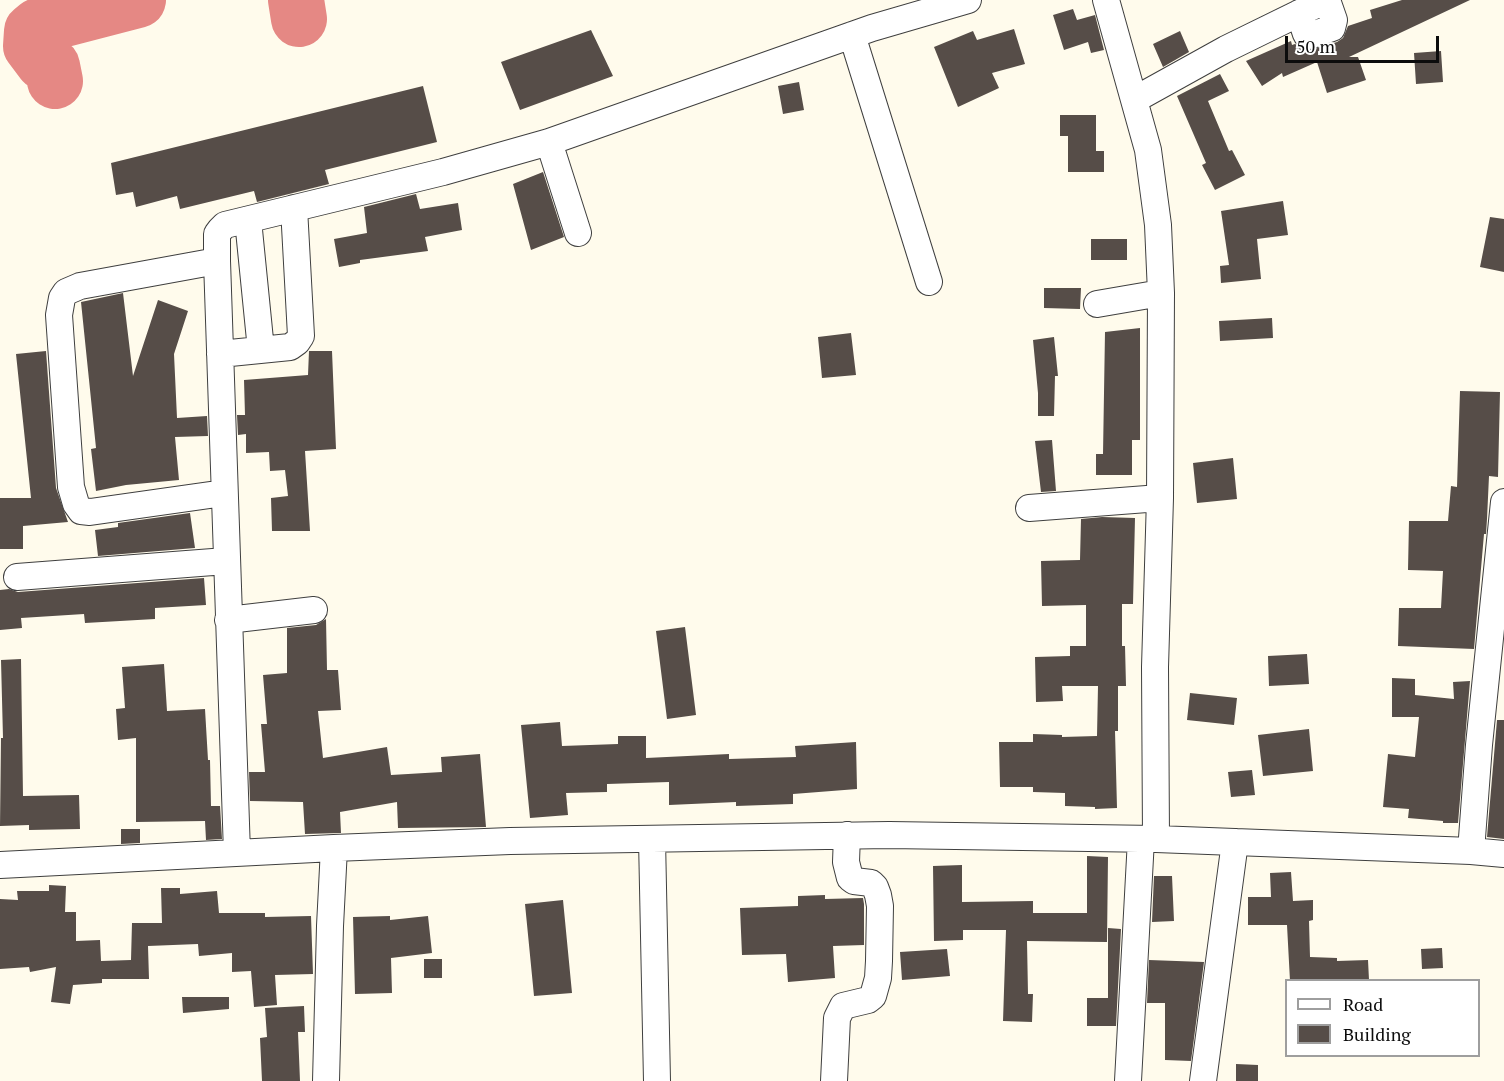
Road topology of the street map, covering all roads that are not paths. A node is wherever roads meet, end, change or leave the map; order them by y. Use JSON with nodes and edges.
{"nodes":[{"id":1,"x":968,"y":0,"type":"edge"},
{"id":2,"x":1106,"y":0,"type":"edge"},
{"id":3,"x":1327,"y":0,"type":"edge"},
{"id":4,"x":852,"y":35,"type":"junction"},
{"id":5,"x":1134,"y":100,"type":"junction"},
{"id":6,"x":549,"y":142,"type":"junction"},
{"id":7,"x":294,"y":208,"type":"junction"},
{"id":8,"x":248,"y":220,"type":"junction"},
{"id":9,"x":578,"y":232,"type":"dead end"},
{"id":10,"x":217,"y":261,"type":"junction"},
{"id":11,"x":929,"y":282,"type":"dead end"},
{"id":12,"x":1161,"y":292,"type":"junction"},
{"id":13,"x":1097,"y":304,"type":"dead end"},
{"id":14,"x":261,"y":350,"type":"junction"},
{"id":15,"x":220,"y":354,"type":"junction"},
{"id":16,"x":224,"y":493,"type":"junction"},
{"id":17,"x":1160,"y":498,"type":"junction"},
{"id":18,"x":1504,"y":502,"type":"edge"},
{"id":19,"x":1029,"y":508,"type":"dead end"},
{"id":20,"x":226,"y":561,"type":"junction"},
{"id":21,"x":17,"y":577,"type":"dead end"},
{"id":22,"x":314,"y":610,"type":"dead end"},
{"id":23,"x":228,"y":620,"type":"junction"},
{"id":24,"x":847,"y":835,"type":"junction"},
{"id":25,"x":660,"y":839,"type":"junction"},
{"id":26,"x":1149,"y":839,"type":"junction"},
{"id":27,"x":1235,"y":842,"type":"junction"},
{"id":28,"x":334,"y":848,"type":"junction"},
{"id":29,"x":1471,"y":851,"type":"junction"},
{"id":30,"x":237,"y":853,"type":"junction"},
{"id":31,"x":1504,"y":854,"type":"edge"},
{"id":32,"x":0,"y":865,"type":"edge"},
{"id":33,"x":661,"y":1001,"type":"junction"},
{"id":34,"x":326,"y":1081,"type":"edge"},
{"id":35,"x":657,"y":1081,"type":"edge"},
{"id":36,"x":667,"y":1081,"type":"edge"},
{"id":37,"x":834,"y":1081,"type":"edge"},
{"id":38,"x":1128,"y":1081,"type":"edge"},
{"id":39,"x":1203,"y":1081,"type":"edge"}],
"edges":[{"from":1,"to":4,"type":"street"},
{"from":2,"to":5,"type":"street"},
{"from":3,"to":5,"type":"street"},
{"from":4,"to":6,"type":"street"},
{"from":4,"to":11,"type":"street"},
{"from":5,"to":12,"type":"street"},
{"from":6,"to":7,"type":"street"},
{"from":6,"to":9,"type":"street"},
{"from":7,"to":8,"type":"street"},
{"from":7,"to":14,"type":"street"},
{"from":8,"to":10,"type":"street"},
{"from":8,"to":14,"type":"street"},
{"from":10,"to":15,"type":"street"},
{"from":10,"to":16,"type":"street"},
{"from":12,"to":13,"type":"street"},
{"from":12,"to":17,"type":"street"},
{"from":14,"to":15,"type":"street"},
{"from":15,"to":16,"type":"street"},
{"from":16,"to":20,"type":"street"},
{"from":17,"to":19,"type":"street"},
{"from":17,"to":26,"type":"street"},
{"from":18,"to":29,"type":"street"},
{"from":20,"to":21,"type":"street"},
{"from":20,"to":23,"type":"street"},
{"from":22,"to":23,"type":"street"},
{"from":23,"to":30,"type":"street"},
{"from":24,"to":25,"type":"street"},
{"from":24,"to":26,"type":"street"},
{"from":24,"to":37,"type":"street"},
{"from":25,"to":28,"type":"street"},
{"from":25,"to":33,"type":"street"},
{"from":26,"to":27,"type":"street"},
{"from":26,"to":38,"type":"street"},
{"from":27,"to":29,"type":"street"},
{"from":27,"to":39,"type":"street"},
{"from":28,"to":30,"type":"street"},
{"from":28,"to":34,"type":"street"},
{"from":29,"to":31,"type":"street"},
{"from":30,"to":32,"type":"street"},
{"from":33,"to":35,"type":"street"},
{"from":33,"to":36,"type":"street"}]}
